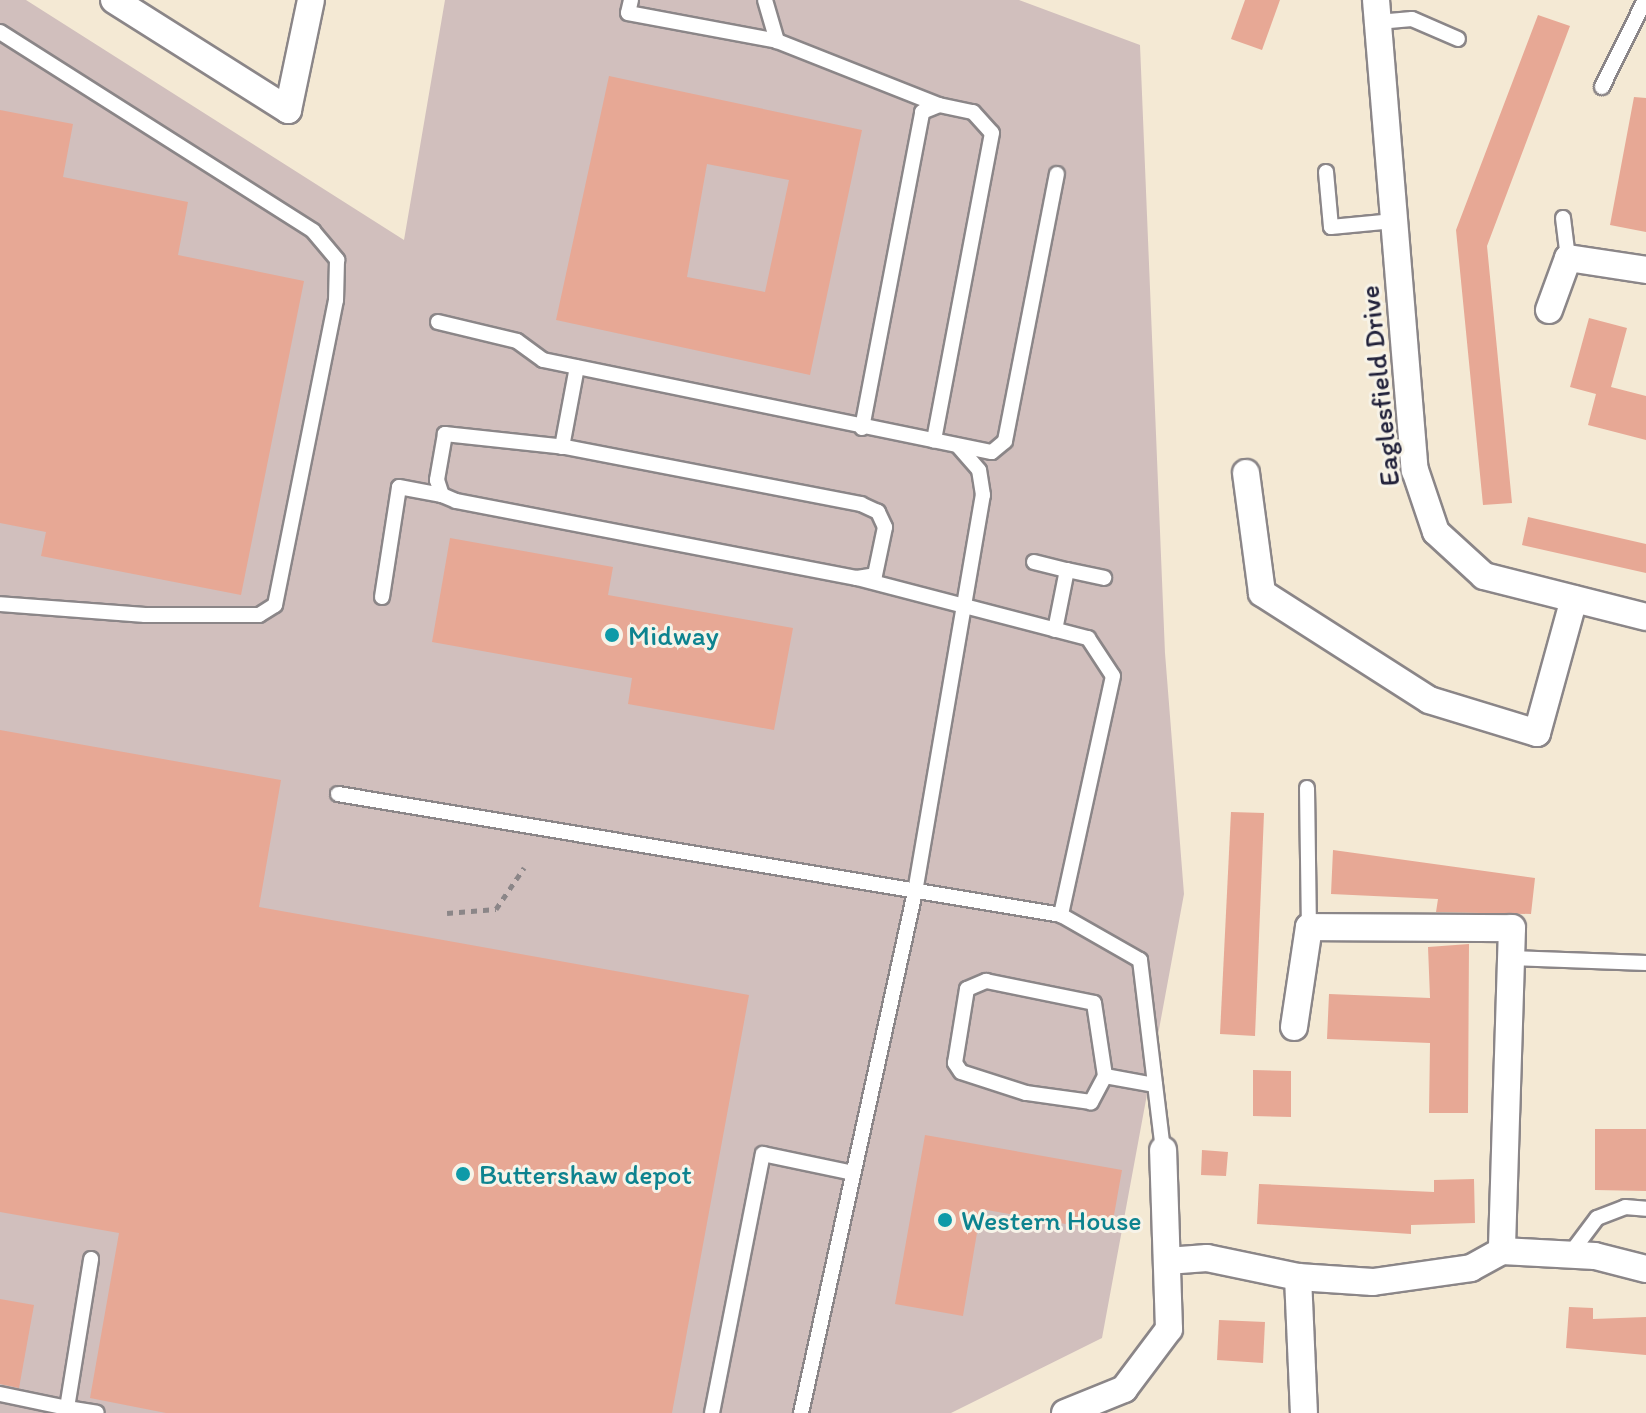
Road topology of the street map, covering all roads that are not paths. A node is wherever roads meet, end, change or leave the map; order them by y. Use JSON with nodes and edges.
{"nodes":[{"id":1,"x":114,"y":0,"type":"edge"},
{"id":2,"x":311,"y":0,"type":"edge"},
{"id":3,"x":631,"y":0,"type":"edge"},
{"id":4,"x":765,"y":0,"type":"edge"},
{"id":5,"x":1645,"y":0,"type":"edge"},
{"id":6,"x":1377,"y":11,"type":"edge"},
{"id":7,"x":0,"y":32,"type":"edge"},
{"id":8,"x":1458,"y":39,"type":"dead end"},
{"id":9,"x":777,"y":41,"type":"junction"},
{"id":10,"x":1602,"y":87,"type":"dead end"},
{"id":11,"x":939,"y":105,"type":"junction"},
{"id":12,"x":1326,"y":172,"type":"dead end"},
{"id":13,"x":1057,"y":174,"type":"dead end"},
{"id":14,"x":1563,"y":218,"type":"dead end"},
{"id":15,"x":1394,"y":221,"type":"junction"},
{"id":16,"x":1568,"y":258,"type":"junction"},
{"id":17,"x":1646,"y":270,"type":"edge"},
{"id":18,"x":1549,"y":310,"type":"dead end"},
{"id":19,"x":438,"y":322,"type":"dead end"},
{"id":20,"x":577,"y":367,"type":"junction"},
{"id":21,"x":862,"y":428,"type":"junction"},
{"id":22,"x":934,"y":441,"type":"junction"},
{"id":23,"x":958,"y":446,"type":"junction"},
{"id":24,"x":562,"y":447,"type":"junction"},
{"id":25,"x":1246,"y":473,"type":"dead end"},
{"id":26,"x":442,"y":495,"type":"junction"},
{"id":27,"x":1034,"y":562,"type":"dead end"},
{"id":28,"x":1067,"y":570,"type":"junction"},
{"id":29,"x":857,"y":578,"type":"junction"},
{"id":30,"x":1104,"y":578,"type":"dead end"},
{"id":31,"x":382,"y":597,"type":"dead end"},
{"id":32,"x":1574,"y":599,"type":"junction"},
{"id":33,"x":0,"y":604,"type":"edge"},
{"id":34,"x":962,"y":608,"type":"junction"},
{"id":35,"x":1646,"y":617,"type":"edge"},
{"id":36,"x":1055,"y":630,"type":"junction"},
{"id":37,"x":1307,"y":788,"type":"dead end"},
{"id":38,"x":338,"y":794,"type":"dead end"},
{"id":39,"x":915,"y":892,"type":"junction"},
{"id":40,"x":1061,"y":915,"type":"junction"},
{"id":41,"x":1309,"y":927,"type":"junction"},
{"id":42,"x":1511,"y":958,"type":"junction"},
{"id":43,"x":1646,"y":963,"type":"edge"},
{"id":44,"x":1294,"y":1027,"type":"dead end"},
{"id":45,"x":1105,"y":1076,"type":"junction"},
{"id":46,"x":1155,"y":1085,"type":"junction"},
{"id":47,"x":1163,"y":1150,"type":"joint"},
{"id":48,"x":853,"y":1173,"type":"junction"},
{"id":49,"x":1646,"y":1209,"type":"edge"},
{"id":50,"x":1502,"y":1251,"type":"junction"},
{"id":51,"x":1570,"y":1254,"type":"junction"},
{"id":52,"x":91,"y":1259,"type":"dead end"},
{"id":53,"x":1167,"y":1261,"type":"junction"},
{"id":54,"x":1646,"y":1269,"type":"edge"},
{"id":55,"x":1298,"y":1277,"type":"junction"},
{"id":56,"x":0,"y":1394,"type":"edge"},
{"id":57,"x":67,"y":1408,"type":"junction"},
{"id":58,"x":97,"y":1413,"type":"edge"},
{"id":59,"x":712,"y":1413,"type":"edge"},
{"id":60,"x":801,"y":1413,"type":"edge"},
{"id":61,"x":1065,"y":1413,"type":"edge"},
{"id":62,"x":1304,"y":1413,"type":"edge"}],
"edges":[{"from":1,"to":2,"type":"street"},
{"from":3,"to":9,"type":"lane"},
{"from":4,"to":9,"type":"lane"},
{"from":5,"to":10,"type":"lane"},
{"from":6,"to":8,"type":"lane"},
{"from":6,"to":15,"type":"street","name":"Eaglesfield Drive"},
{"from":7,"to":33,"type":"lane"},
{"from":9,"to":11,"type":"lane"},
{"from":11,"to":21,"type":"lane"},
{"from":11,"to":22,"type":"lane"},
{"from":12,"to":15,"type":"lane"},
{"from":13,"to":23,"type":"lane"},
{"from":14,"to":16,"type":"lane"},
{"from":15,"to":32,"type":"street","name":"Eaglesfield Drive"},
{"from":16,"to":17,"type":"street"},
{"from":16,"to":18,"type":"street"},
{"from":19,"to":20,"type":"lane"},
{"from":20,"to":21,"type":"lane"},
{"from":20,"to":24,"type":"lane"},
{"from":21,"to":22,"type":"lane"},
{"from":22,"to":23,"type":"lane"},
{"from":23,"to":34,"type":"lane"},
{"from":24,"to":26,"type":"lane"},
{"from":24,"to":29,"type":"lane"},
{"from":25,"to":32,"type":"street"},
{"from":26,"to":29,"type":"lane"},
{"from":26,"to":31,"type":"lane"},
{"from":27,"to":28,"type":"lane"},
{"from":28,"to":30,"type":"lane"},
{"from":28,"to":36,"type":"lane"},
{"from":29,"to":34,"type":"lane"},
{"from":32,"to":35,"type":"street","name":"Eaglesfield Drive"},
{"from":34,"to":36,"type":"lane"},
{"from":34,"to":39,"type":"lane"},
{"from":36,"to":40,"type":"lane"},
{"from":37,"to":41,"type":"lane"},
{"from":38,"to":39,"type":"lane"},
{"from":39,"to":40,"type":"lane"},
{"from":39,"to":48,"type":"lane"},
{"from":40,"to":46,"type":"lane"},
{"from":41,"to":42,"type":"street"},
{"from":41,"to":44,"type":"street"},
{"from":42,"to":43,"type":"lane"},
{"from":42,"to":50,"type":"street"},
{"from":45,"to":45,"type":"lane"},
{"from":45,"to":46,"type":"lane"},
{"from":46,"to":47,"type":"lane"},
{"from":47,"to":53,"type":"street"},
{"from":48,"to":59,"type":"lane"},
{"from":48,"to":60,"type":"lane"},
{"from":49,"to":51,"type":"lane"},
{"from":50,"to":51,"type":"street"},
{"from":50,"to":55,"type":"street"},
{"from":51,"to":54,"type":"street"},
{"from":52,"to":57,"type":"lane"},
{"from":53,"to":55,"type":"street"},
{"from":53,"to":61,"type":"street"},
{"from":55,"to":62,"type":"street"},
{"from":56,"to":57,"type":"lane"},
{"from":57,"to":58,"type":"lane"}]}
